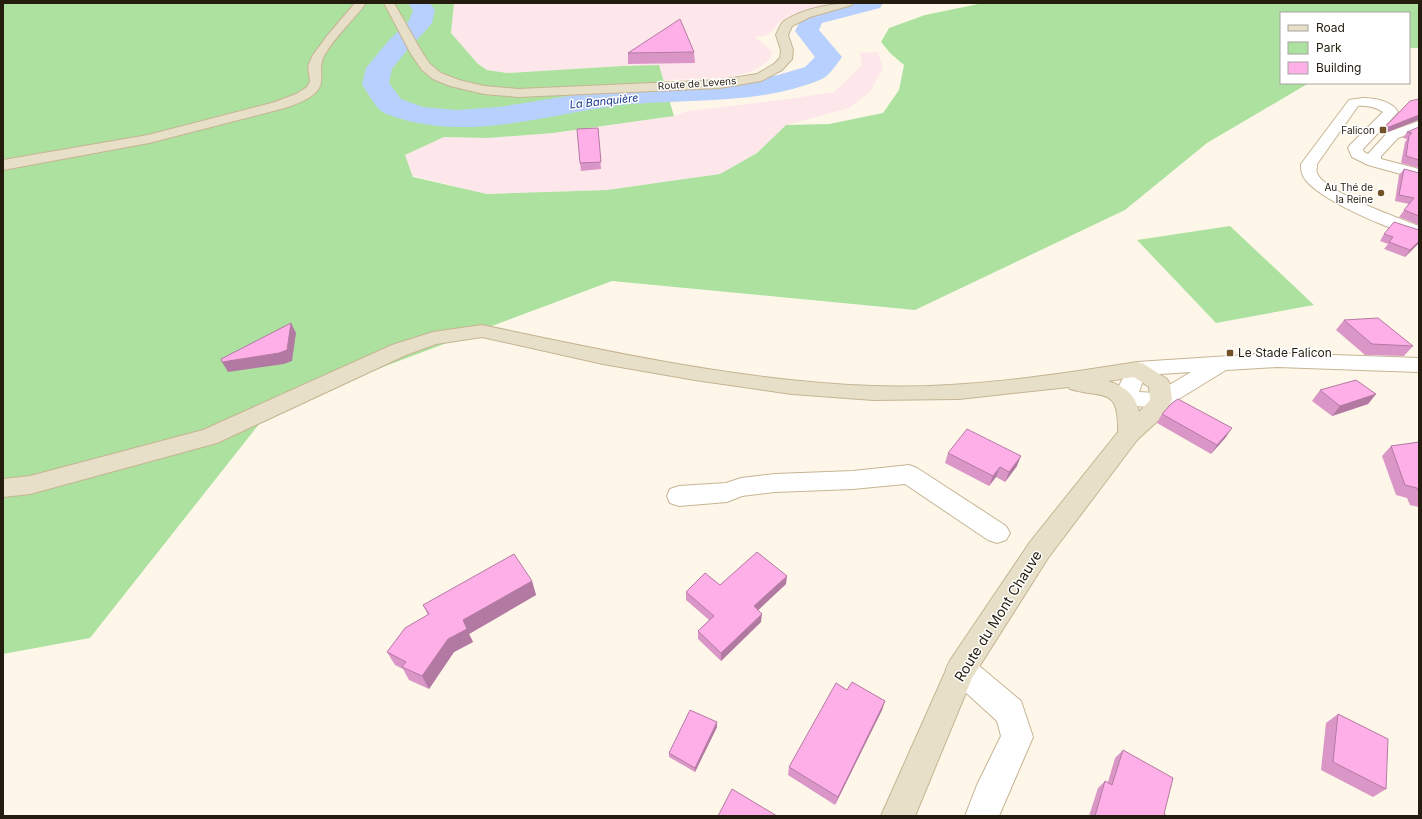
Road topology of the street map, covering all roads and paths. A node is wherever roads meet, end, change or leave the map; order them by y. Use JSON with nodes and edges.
{"nodes":[{"id":1,"x":361,"y":3,"type":"edge"},
{"id":2,"x":389,"y":3,"type":"edge"},
{"id":3,"x":848,"y":3,"type":"edge"},
{"id":4,"x":1419,"y":125,"type":"edge"},
{"id":5,"x":1373,"y":162,"type":"junction"},
{"id":6,"x":3,"y":164,"type":"edge"},
{"id":7,"x":1419,"y":174,"type":"edge"},
{"id":8,"x":1419,"y":232,"type":"edge"},
{"id":9,"x":1224,"y":362,"type":"junction"},
{"id":10,"x":1419,"y":365,"type":"edge"},
{"id":11,"x":1137,"y":369,"type":"junction"},
{"id":12,"x":1050,"y":383,"type":"junction"},
{"id":13,"x":1124,"y":398,"type":"junction"},
{"id":14,"x":1161,"y":400,"type":"junction"},
{"id":15,"x":1129,"y":434,"type":"junction"},
{"id":16,"x":3,"y":488,"type":"edge"},
{"id":17,"x":679,"y":496,"type":"dead end"},
{"id":18,"x":997,"y":533,"type":"dead end"},
{"id":19,"x":961,"y":669,"type":"junction"},
{"id":20,"x":898,"y":816,"type":"edge"},
{"id":21,"x":982,"y":816,"type":"edge"}],
"edges":[{"from":1,"to":6,"type":"street"},
{"from":2,"to":3,"type":"street","name":"Route de Levens"},
{"from":4,"to":5,"type":"street"},
{"from":5,"to":7,"type":"street"},
{"from":5,"to":8,"type":"street"},
{"from":9,"to":10,"type":"street"},
{"from":9,"to":11,"type":"street"},
{"from":9,"to":14,"type":"street"},
{"from":11,"to":12,"type":"street"},
{"from":11,"to":13,"type":"street"},
{"from":11,"to":14,"type":"street"},
{"from":12,"to":13,"type":"street"},
{"from":12,"to":16,"type":"street"},
{"from":13,"to":14,"type":"street"},
{"from":13,"to":15,"type":"street"},
{"from":14,"to":15,"type":"street","name":"Route du Mont Chauve"},
{"from":15,"to":19,"type":"street","name":"Route du Mont Chauve"},
{"from":17,"to":18,"type":"street"},
{"from":19,"to":20,"type":"street","name":"Route du Mont Chauve"},
{"from":19,"to":21,"type":"street"}]}
